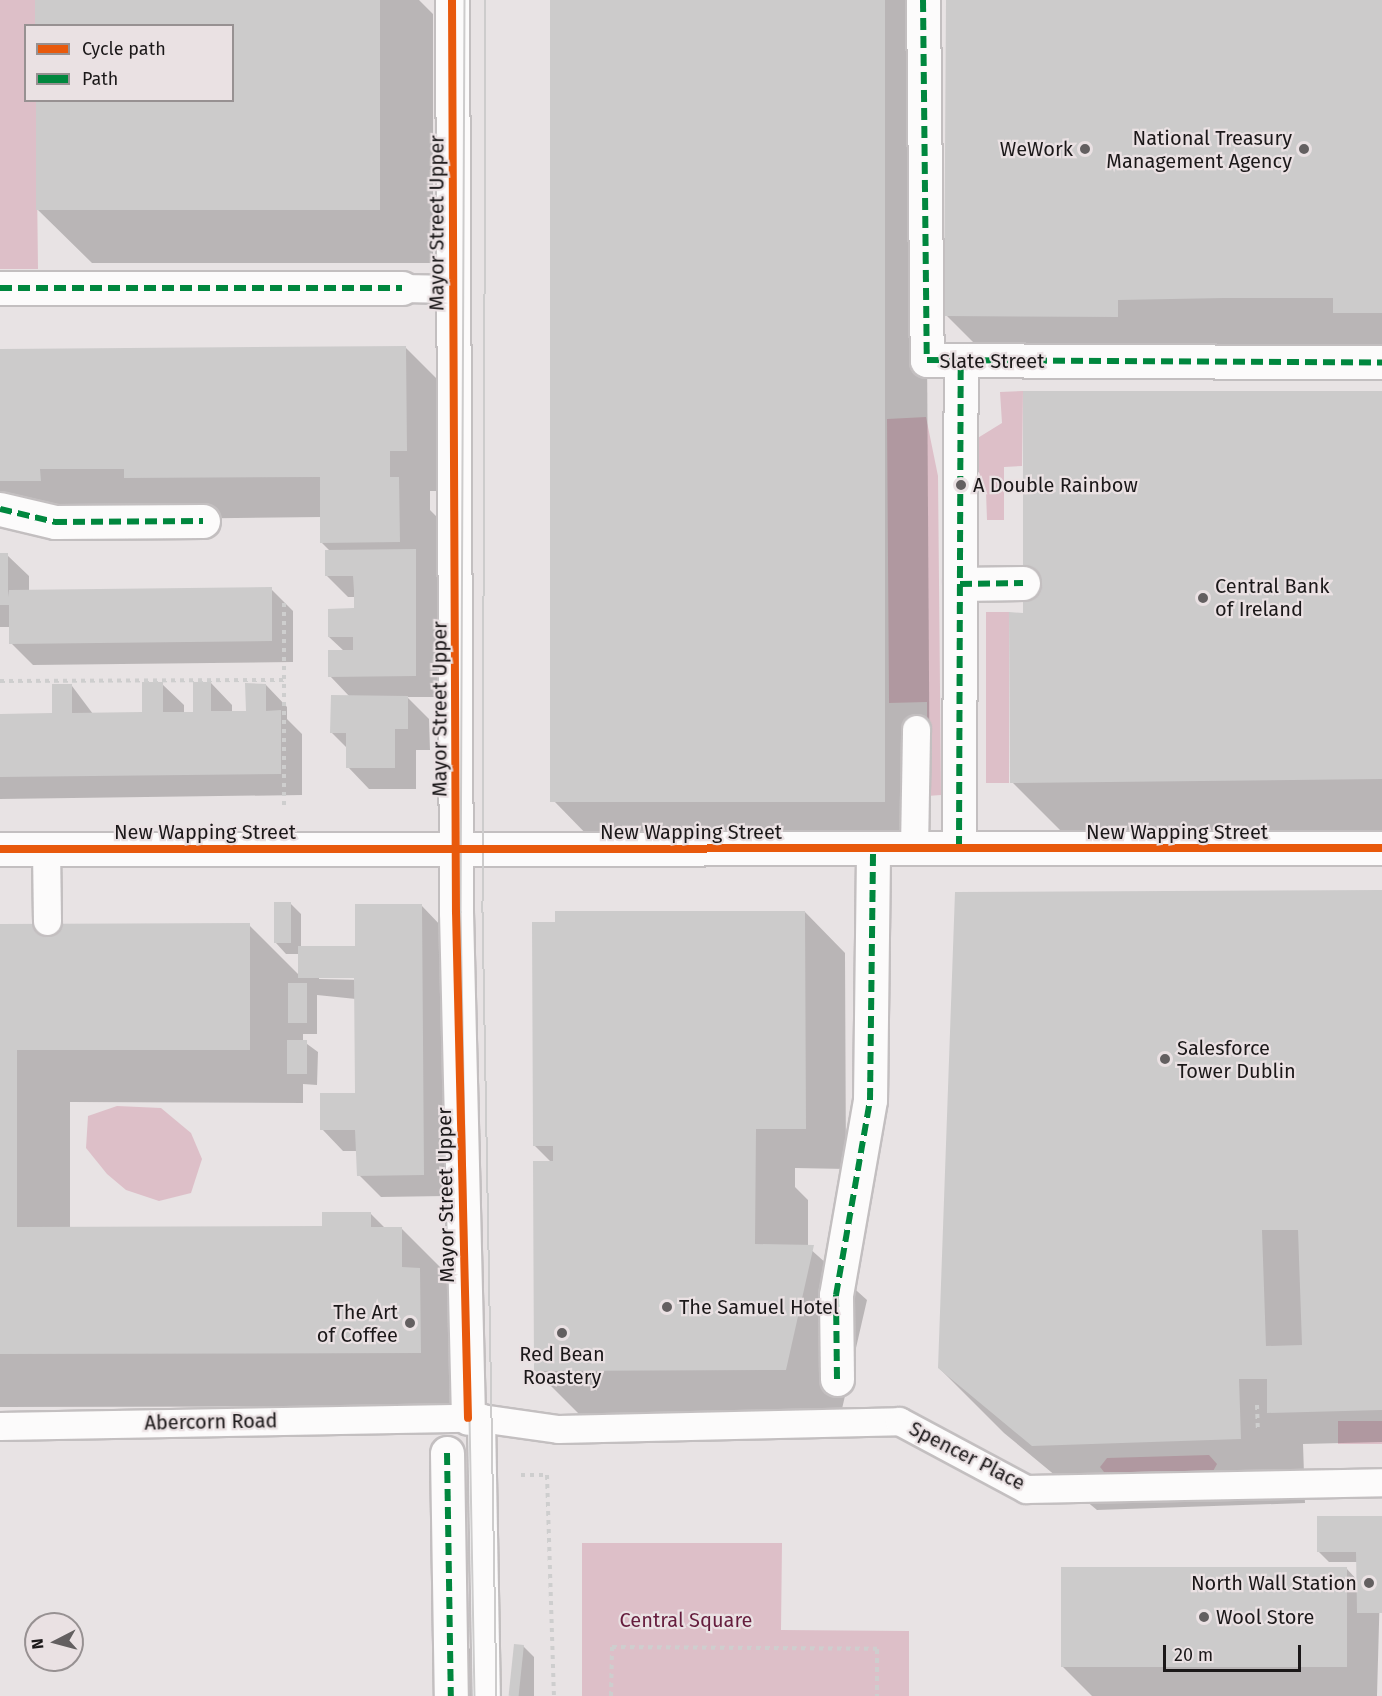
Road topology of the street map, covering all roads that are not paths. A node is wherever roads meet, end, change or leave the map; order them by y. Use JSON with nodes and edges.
{"nodes":[{"id":1,"x":452,"y":0,"type":"edge"},
{"id":2,"x":923,"y":0,"type":"edge"},
{"id":3,"x":0,"y":288,"type":"edge"},
{"id":4,"x":402,"y":288,"type":"joint"},
{"id":5,"x":454,"y":288,"type":"junction"},
{"id":6,"x":962,"y":361,"type":"junction"},
{"id":7,"x":1382,"y":362,"type":"edge"},
{"id":8,"x":0,"y":509,"type":"edge"},
{"id":9,"x":203,"y":521,"type":"dead end"},
{"id":10,"x":1023,"y":583,"type":"dead end"},
{"id":11,"x":960,"y":584,"type":"junction"},
{"id":12,"x":916,"y":729,"type":"dead end"},
{"id":13,"x":456,"y":848,"type":"junction"},
{"id":14,"x":873,"y":848,"type":"junction"},
{"id":15,"x":914,"y":848,"type":"junction"},
{"id":16,"x":959,"y":848,"type":"junction"},
{"id":17,"x":1382,"y":848,"type":"edge"},
{"id":18,"x":0,"y":849,"type":"edge"},
{"id":19,"x":46,"y":849,"type":"junction"},
{"id":20,"x":47,"y":921,"type":"dead end"},
{"id":21,"x":837,"y":1379,"type":"dead end"},
{"id":22,"x":474,"y":1418,"type":"junction"},
{"id":23,"x":0,"y":1426,"type":"edge"},
{"id":24,"x":447,"y":1453,"type":"dead end"},
{"id":25,"x":1382,"y":1482,"type":"edge"},
{"id":26,"x":451,"y":1696,"type":"edge"},
{"id":27,"x":486,"y":1696,"type":"edge"}],
"edges":[{"from":1,"to":5,"type":"street","name":"Mayor Street Upper"},
{"from":2,"to":6,"type":"street","name":"Slate Street"},
{"from":3,"to":4,"type":"street"},
{"from":4,"to":5,"type":"lane"},
{"from":5,"to":13,"type":"street","name":"Mayor Street Upper"},
{"from":6,"to":7,"type":"street","name":"Slate Street"},
{"from":6,"to":11,"type":"street"},
{"from":8,"to":9,"type":"street"},
{"from":10,"to":11,"type":"street"},
{"from":11,"to":16,"type":"street"},
{"from":12,"to":15,"type":"lane"},
{"from":13,"to":14,"type":"street","name":"New Wapping Street"},
{"from":13,"to":19,"type":"street","name":"New Wapping Street"},
{"from":13,"to":22,"type":"street","name":"Mayor Street Upper"},
{"from":14,"to":15,"type":"street","name":"New Wapping Street"},
{"from":14,"to":21,"type":"street"},
{"from":15,"to":16,"type":"street","name":"New Wapping Street"},
{"from":16,"to":17,"type":"street","name":"New Wapping Street"},
{"from":18,"to":19,"type":"street","name":"New Wapping Street"},
{"from":19,"to":20,"type":"lane"},
{"from":22,"to":23,"type":"lane","name":"Abercorn Road"},
{"from":22,"to":25,"type":"lane","name":"Spencer Place"},
{"from":22,"to":27,"type":"lane"},
{"from":24,"to":26,"type":"street"}]}
